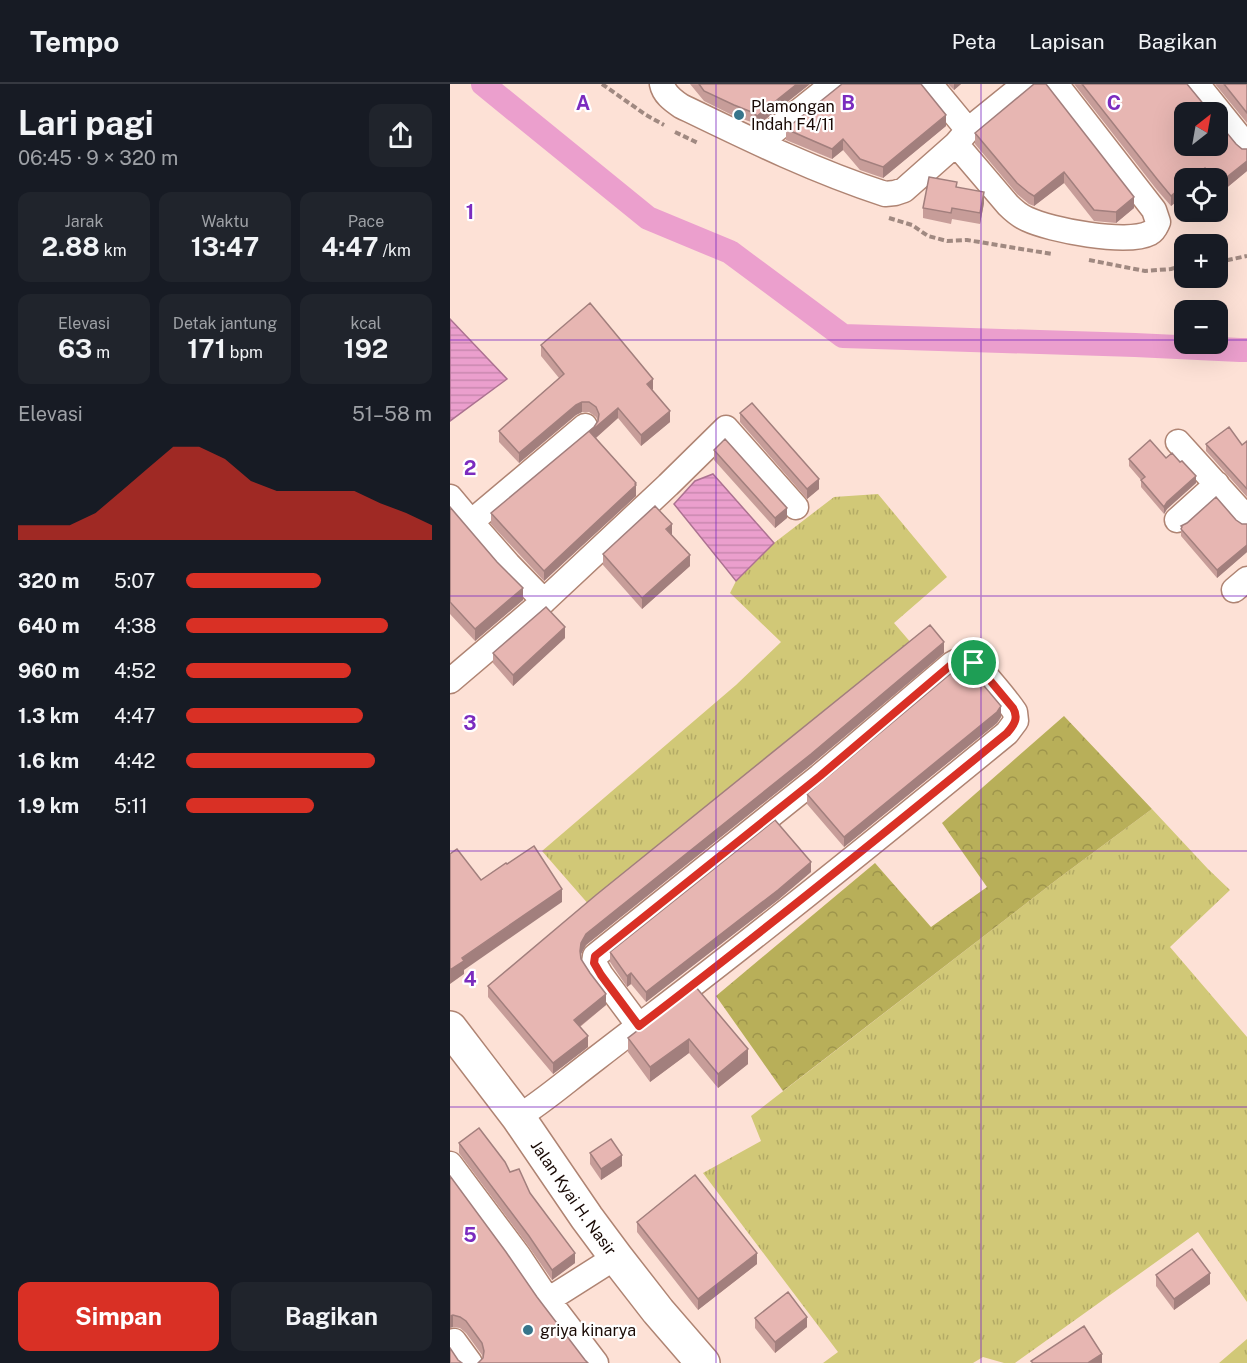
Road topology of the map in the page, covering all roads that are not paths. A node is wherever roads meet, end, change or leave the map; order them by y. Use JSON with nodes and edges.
{"nodes":[{"id":1,"x":662,"y":84,"type":"edge"},
{"id":2,"x":833,"y":84,"type":"edge"},
{"id":3,"x":930,"y":84,"type":"edge"},
{"id":4,"x":1025,"y":84,"type":"edge"},
{"id":5,"x":1056,"y":84,"type":"edge"},
{"id":6,"x":1197,"y":84,"type":"edge"},
{"id":7,"x":962,"y":137,"type":"junction"},
{"id":8,"x":759,"y":144,"type":"junction"},
{"id":9,"x":1247,"y":146,"type":"edge"},
{"id":10,"x":585,"y":426,"type":"dead end"},
{"id":11,"x":1178,"y":442,"type":"dead end"},
{"id":12,"x":1217,"y":484,"type":"junction"},
{"id":13,"x":450,"y":497,"type":"edge"},
{"id":14,"x":796,"y":507,"type":"dead end"},
{"id":15,"x":1247,"y":518,"type":"edge"},
{"id":16,"x":1177,"y":520,"type":"dead end"},
{"id":17,"x":471,"y":522,"type":"junction"},
{"id":18,"x":544,"y":601,"type":"junction"},
{"id":19,"x":450,"y":681,"type":"edge"},
{"id":20,"x":639,"y":1026,"type":"junction"},
{"id":21,"x":450,"y":1028,"type":"edge"},
{"id":22,"x":518,"y":1117,"type":"junction"},
{"id":23,"x":450,"y":1164,"type":"edge"},
{"id":24,"x":459,"y":1193,"type":"edge"},
{"id":25,"x":600,"y":1267,"type":"junction"},
{"id":26,"x":548,"y":1300,"type":"junction"},
{"id":27,"x":451,"y":1340,"type":"edge"},
{"id":28,"x":584,"y":1359,"type":"edge"},
{"id":29,"x":470,"y":1363,"type":"edge"},
{"id":30,"x":703,"y":1363,"type":"edge"}],
"edges":[{"from":1,"to":8,"type":"street"},
{"from":2,"to":8,"type":"street"},
{"from":3,"to":7,"type":"street"},
{"from":4,"to":7,"type":"street"},
{"from":5,"to":7,"type":"street"},
{"from":6,"to":9,"type":"street"},
{"from":7,"to":8,"type":"street"},
{"from":10,"to":17,"type":"street"},
{"from":11,"to":12,"type":"street"},
{"from":12,"to":15,"type":"street"},
{"from":12,"to":16,"type":"street"},
{"from":13,"to":17,"type":"street"},
{"from":14,"to":18,"type":"street"},
{"from":17,"to":18,"type":"street"},
{"from":18,"to":19,"type":"street"},
{"from":20,"to":20,"type":"street"},
{"from":20,"to":22,"type":"street"},
{"from":21,"to":22,"type":"main road","name":"Jalan Kyai H. Nasir"},
{"from":22,"to":25,"type":"main road","name":"Jalan Kyai H. Nasir"},
{"from":23,"to":24,"type":"street"},
{"from":24,"to":26,"type":"street"},
{"from":25,"to":26,"type":"street"},
{"from":25,"to":30,"type":"main road","name":"Jalan Kyai H. Nasir"},
{"from":26,"to":28,"type":"street"},
{"from":27,"to":29,"type":"street"}]}
